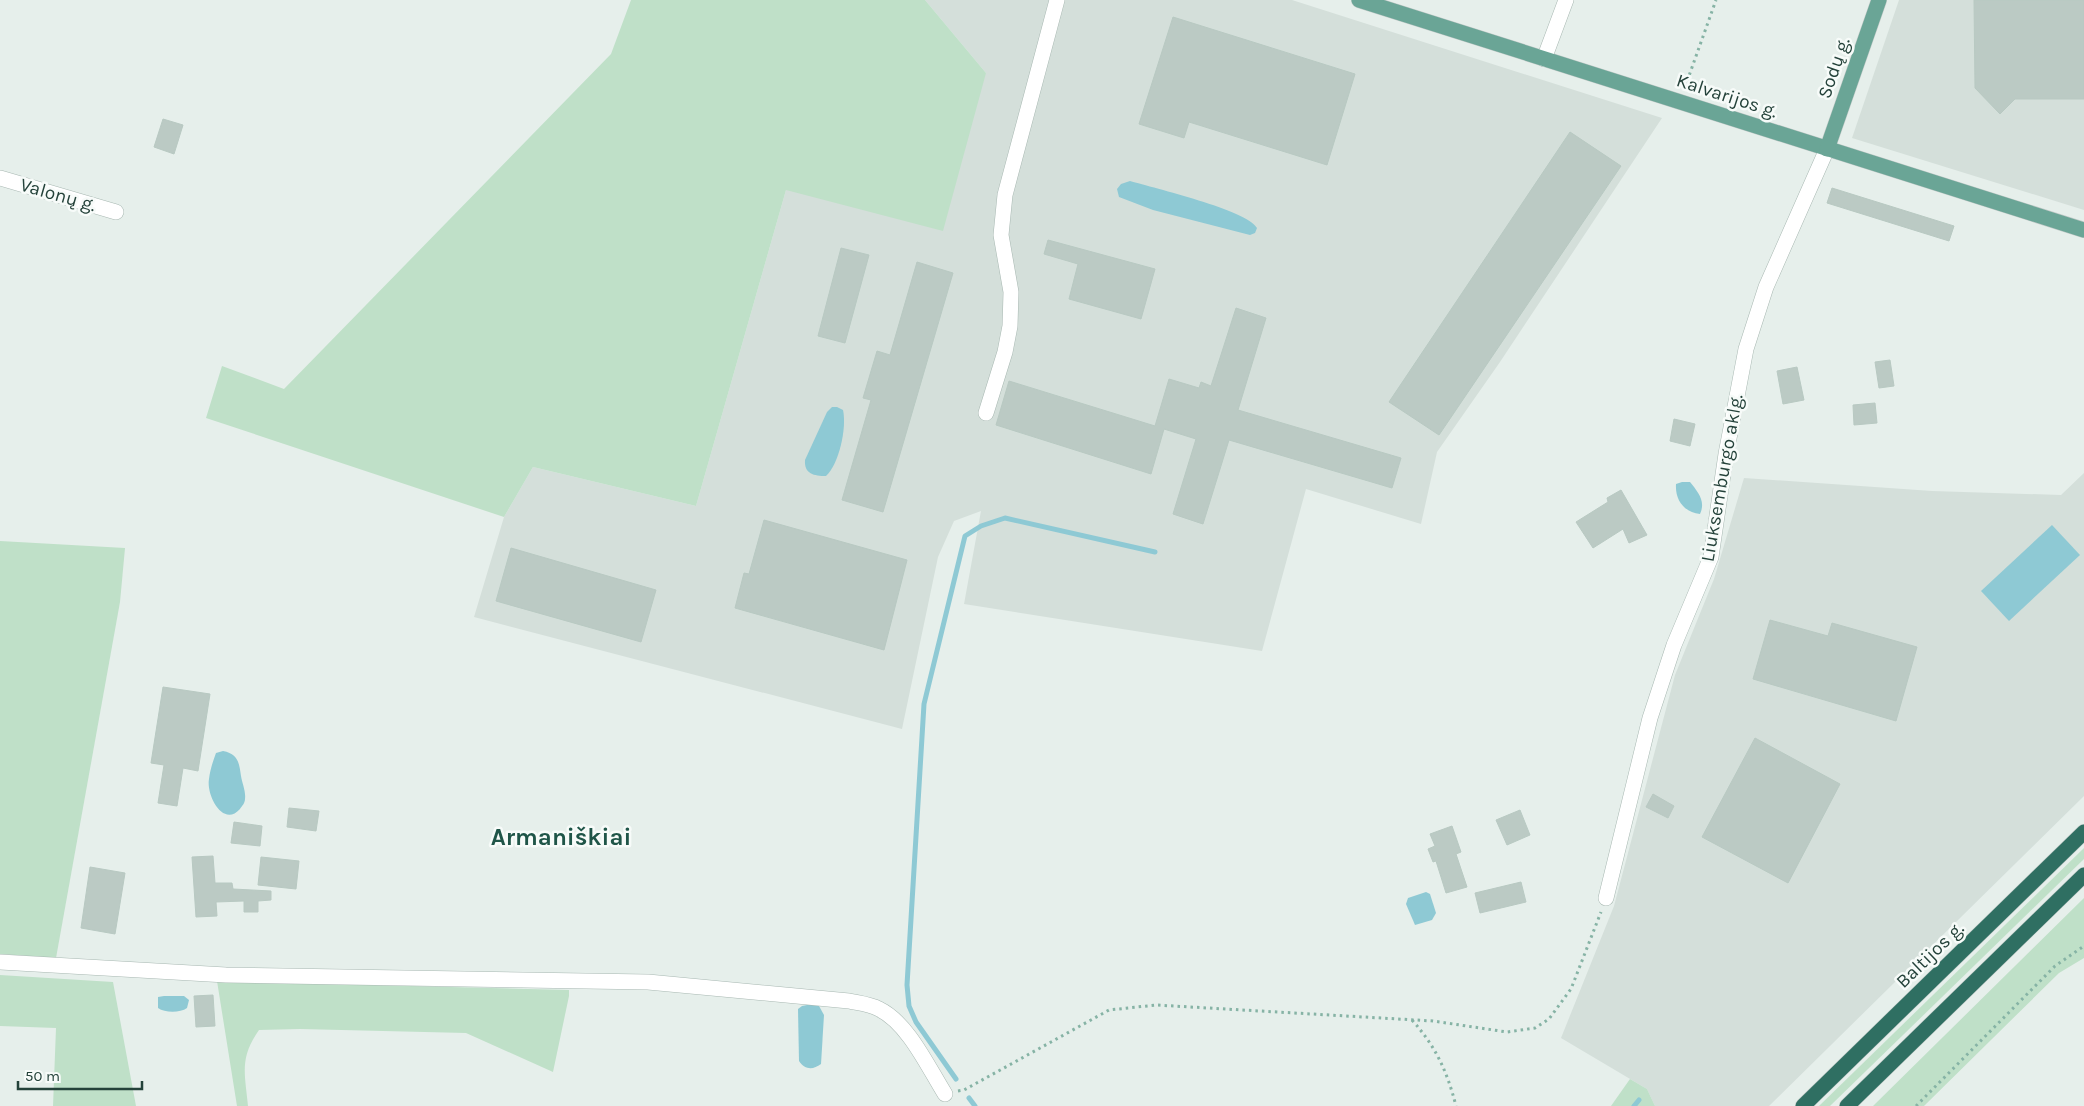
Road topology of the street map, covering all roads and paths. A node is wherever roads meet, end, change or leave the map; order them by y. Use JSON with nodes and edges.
{"nodes":[{"id":1,"x":1057,"y":0,"type":"edge"},
{"id":2,"x":1359,"y":0,"type":"edge"},
{"id":3,"x":1566,"y":0,"type":"edge"},
{"id":4,"x":1716,"y":0,"type":"edge"},
{"id":5,"x":1879,"y":0,"type":"edge"},
{"id":6,"x":1544,"y":59,"type":"junction"},
{"id":7,"x":1680,"y":102,"type":"junction"},
{"id":8,"x":1827,"y":149,"type":"junction"},
{"id":9,"x":0,"y":178,"type":"edge"},
{"id":10,"x":116,"y":212,"type":"dead end"},
{"id":11,"x":2084,"y":230,"type":"edge"},
{"id":12,"x":986,"y":413,"type":"dead end"},
{"id":13,"x":2084,"y":832,"type":"edge"},
{"id":14,"x":2084,"y":875,"type":"edge"},
{"id":15,"x":1606,"y":898,"type":"joint"},
{"id":16,"x":2084,"y":946,"type":"edge"},
{"id":17,"x":0,"y":962,"type":"edge"},
{"id":18,"x":1411,"y":1020,"type":"junction"},
{"id":19,"x":945,"y":1094,"type":"joint"},
{"id":20,"x":1456,"y":1106,"type":"edge"},
{"id":21,"x":1803,"y":1106,"type":"edge"},
{"id":22,"x":1847,"y":1106,"type":"edge"},
{"id":23,"x":1916,"y":1106,"type":"edge"}],
"edges":[{"from":1,"to":12,"type":"street"},
{"from":2,"to":6,"type":"main road","name":"Kalvarijos g."},
{"from":3,"to":6,"type":"street"},
{"from":4,"to":7,"type":"path"},
{"from":5,"to":8,"type":"main road","name":"Sodų g."},
{"from":6,"to":7,"type":"main road","name":"Kalvarijos g."},
{"from":7,"to":8,"type":"main road","name":"Kalvarijos g."},
{"from":8,"to":11,"type":"main road","name":"Kalvarijos g."},
{"from":8,"to":15,"type":"street","name":"Liuksemburgo aklg."},
{"from":9,"to":10,"type":"street","name":"Valonų g."},
{"from":13,"to":21,"type":"highway","name":"Baltijos g."},
{"from":14,"to":22,"type":"highway"},
{"from":15,"to":18,"type":"path"},
{"from":16,"to":23,"type":"path"},
{"from":17,"to":19,"type":"street"},
{"from":18,"to":19,"type":"path"},
{"from":18,"to":20,"type":"path"}]}
